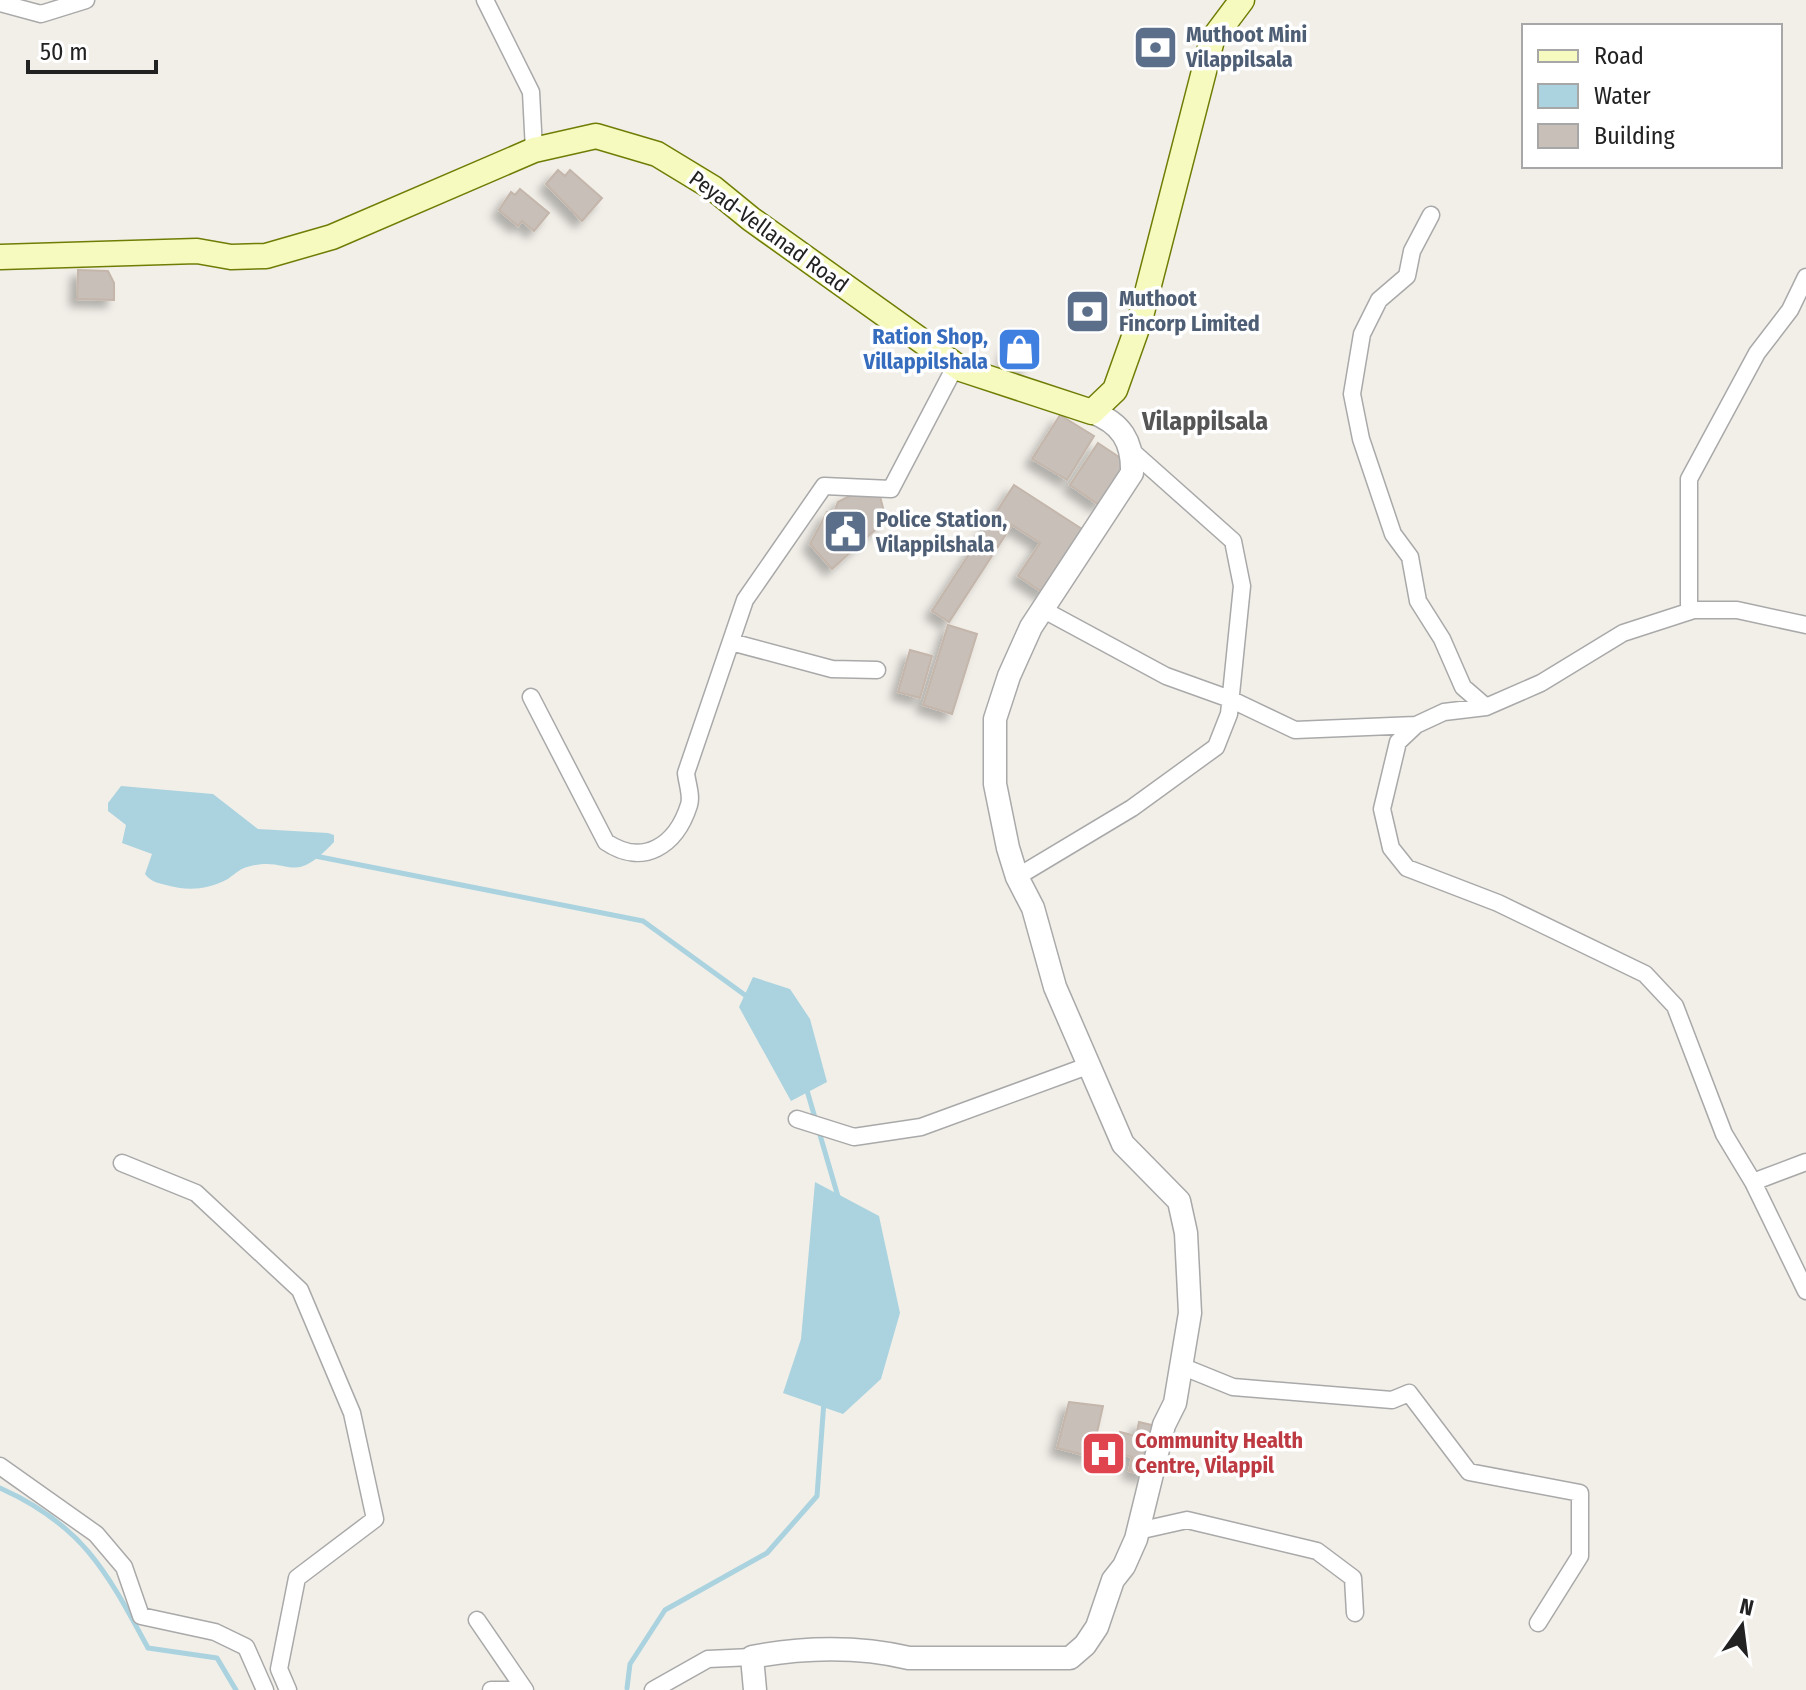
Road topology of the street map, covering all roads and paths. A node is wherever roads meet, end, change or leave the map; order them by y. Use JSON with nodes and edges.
{"nodes":[{"id":1,"x":86,"y":0,"type":"edge"},
{"id":2,"x":485,"y":0,"type":"edge"},
{"id":3,"x":1242,"y":0,"type":"edge"},
{"id":4,"x":0,"y":3,"type":"edge"},
{"id":5,"x":534,"y":150,"type":"junction"},
{"id":6,"x":1431,"y":215,"type":"dead end"},
{"id":7,"x":0,"y":257,"type":"edge"},
{"id":8,"x":1806,"y":277,"type":"edge"},
{"id":9,"x":956,"y":365,"type":"junction"},
{"id":10,"x":1092,"y":412,"type":"junction"},
{"id":11,"x":1133,"y":452,"type":"junction"},
{"id":12,"x":1689,"y":605,"type":"dead end"},
{"id":13,"x":1042,"y":609,"type":"junction"},
{"id":14,"x":1806,"y":625,"type":"edge"},
{"id":15,"x":731,"y":642,"type":"junction"},
{"id":16,"x":877,"y":670,"type":"dead end"},
{"id":17,"x":531,"y":697,"type":"dead end"},
{"id":18,"x":1230,"y":699,"type":"junction"},
{"id":19,"x":1486,"y":707,"type":"junction"},
{"id":20,"x":1416,"y":725,"type":"junction"},
{"id":21,"x":1017,"y":877,"type":"junction"},
{"id":22,"x":1090,"y":1065,"type":"junction"},
{"id":23,"x":797,"y":1119,"type":"dead end"},
{"id":24,"x":1806,"y":1162,"type":"edge"},
{"id":25,"x":122,"y":1163,"type":"dead end"},
{"id":26,"x":1753,"y":1182,"type":"junction"},
{"id":27,"x":1806,"y":1291,"type":"edge"},
{"id":28,"x":1181,"y":1366,"type":"junction"},
{"id":29,"x":0,"y":1466,"type":"edge"},
{"id":30,"x":1138,"y":1531,"type":"junction"},
{"id":31,"x":1355,"y":1613,"type":"dead end"},
{"id":32,"x":477,"y":1620,"type":"dead end"},
{"id":33,"x":1538,"y":1623,"type":"dead end"},
{"id":34,"x":752,"y":1657,"type":"junction"},
{"id":35,"x":265,"y":1690,"type":"edge"},
{"id":36,"x":288,"y":1690,"type":"edge"},
{"id":37,"x":491,"y":1690,"type":"edge"},
{"id":38,"x":511,"y":1690,"type":"edge"},
{"id":39,"x":525,"y":1690,"type":"edge"},
{"id":40,"x":653,"y":1690,"type":"edge"},
{"id":41,"x":755,"y":1690,"type":"edge"}],
"edges":[{"from":1,"to":4,"type":"street"},
{"from":2,"to":5,"type":"street"},
{"from":3,"to":10,"type":"main road"},
{"from":5,"to":7,"type":"main road","name":"Peyad-Vellanad Road"},
{"from":5,"to":9,"type":"main road","name":"Peyad-Vellanad Road"},
{"from":6,"to":19,"type":"street"},
{"from":8,"to":12,"type":"street"},
{"from":9,"to":10,"type":"main road","name":"Peyad-Vellanad Road"},
{"from":9,"to":15,"type":"street"},
{"from":10,"to":11,"type":"street"},
{"from":11,"to":13,"type":"street"},
{"from":11,"to":18,"type":"street"},
{"from":13,"to":18,"type":"street"},
{"from":13,"to":21,"type":"street"},
{"from":14,"to":19,"type":"street"},
{"from":15,"to":16,"type":"street"},
{"from":15,"to":17,"type":"street"},
{"from":18,"to":20,"type":"street"},
{"from":18,"to":21,"type":"street"},
{"from":19,"to":20,"type":"street"},
{"from":20,"to":26,"type":"street"},
{"from":21,"to":22,"type":"street"},
{"from":22,"to":23,"type":"street"},
{"from":22,"to":28,"type":"street"},
{"from":24,"to":26,"type":"street"},
{"from":25,"to":36,"type":"street"},
{"from":26,"to":27,"type":"street"},
{"from":28,"to":30,"type":"street"},
{"from":28,"to":33,"type":"street"},
{"from":29,"to":35,"type":"street"},
{"from":30,"to":31,"type":"street"},
{"from":30,"to":34,"type":"street"},
{"from":32,"to":39,"type":"street"},
{"from":34,"to":40,"type":"street"},
{"from":34,"to":41,"type":"street"},
{"from":37,"to":38,"type":"street"}]}
